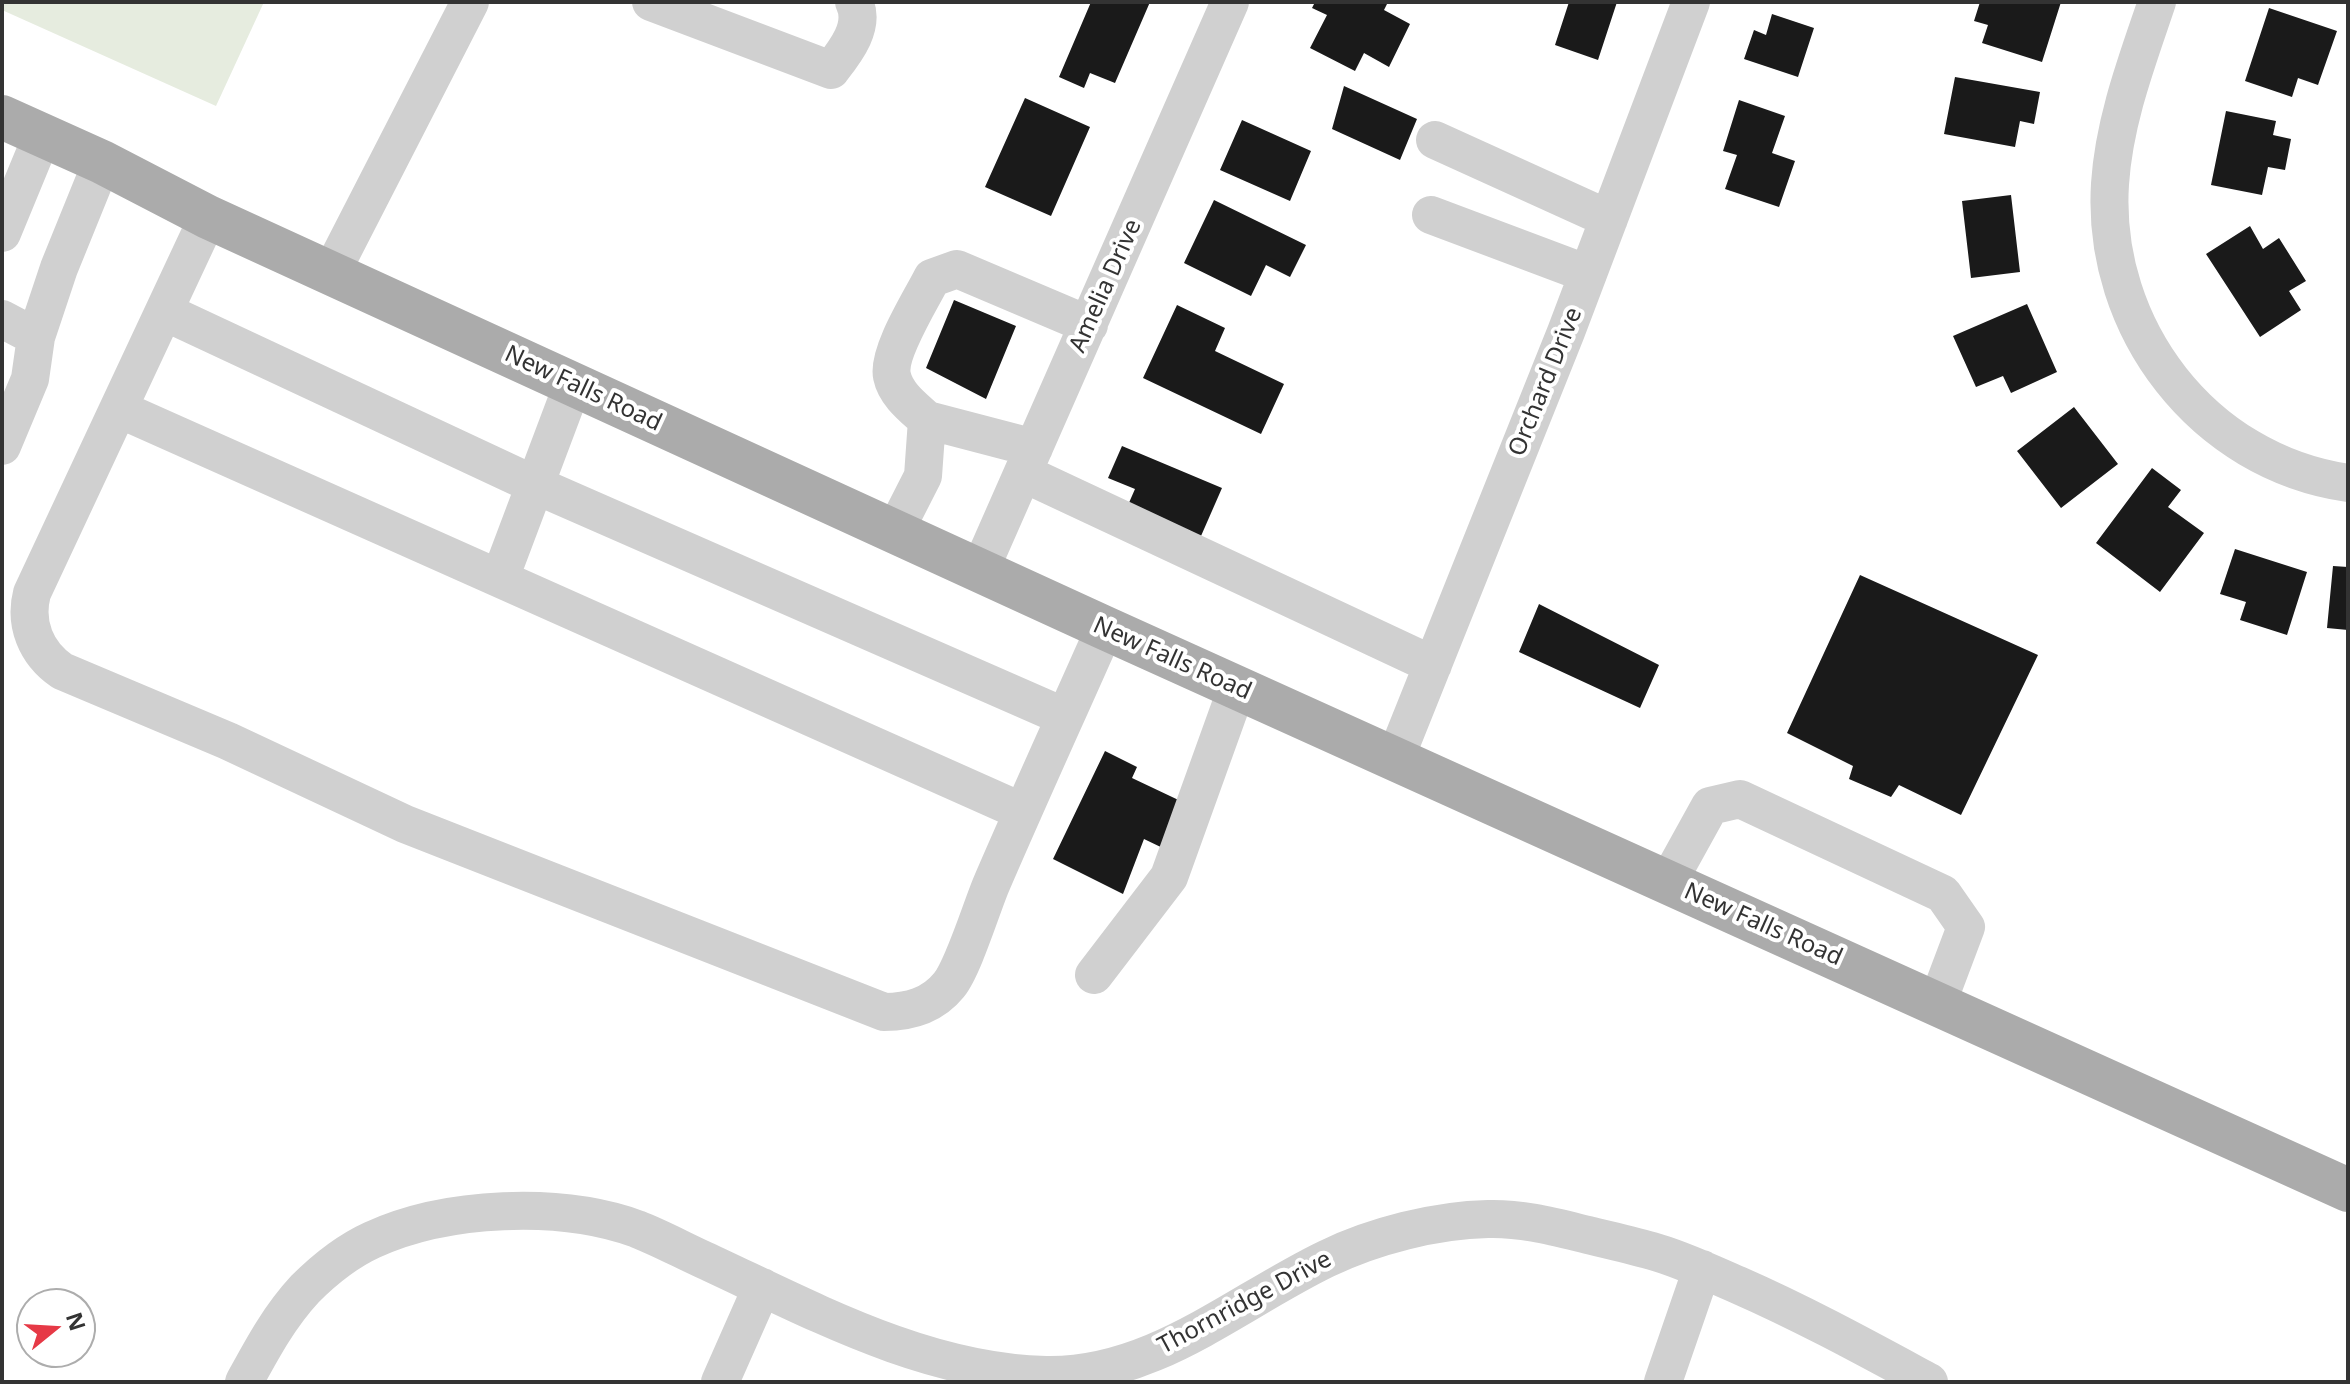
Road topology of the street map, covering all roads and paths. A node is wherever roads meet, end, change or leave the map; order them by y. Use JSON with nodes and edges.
{"nodes":[{"id":1,"x":470,"y":2,"type":"edge"},
{"id":2,"x":651,"y":2,"type":"edge"},
{"id":3,"x":854,"y":2,"type":"edge"},
{"id":4,"x":1230,"y":2,"type":"edge"},
{"id":5,"x":1691,"y":2,"type":"edge"},
{"id":6,"x":2157,"y":2,"type":"edge"},
{"id":7,"x":2,"y":117,"type":"edge"},
{"id":8,"x":42,"y":136,"type":"junction"},
{"id":9,"x":1435,"y":140,"type":"dead end"},
{"id":10,"x":102,"y":162,"type":"junction"},
{"id":11,"x":1431,"y":215,"type":"dead end"},
{"id":12,"x":208,"y":217,"type":"junction"},
{"id":13,"x":1609,"y":219,"type":"junction"},
{"id":14,"x":2,"y":233,"type":"edge"},
{"id":15,"x":331,"y":273,"type":"junction"},
{"id":16,"x":1588,"y":274,"type":"junction"},
{"id":17,"x":165,"y":312,"type":"junction"},
{"id":18,"x":2,"y":319,"type":"edge"},
{"id":19,"x":1089,"y":325,"type":"junction"},
{"id":20,"x":36,"y":337,"type":"junction"},
{"id":21,"x":573,"y":384,"type":"junction"},
{"id":22,"x":119,"y":409,"type":"junction"},
{"id":23,"x":927,"y":420,"type":"junction"},
{"id":24,"x":2,"y":446,"type":"edge"},
{"id":25,"x":1028,"y":460,"type":"junction"},
{"id":26,"x":2348,"y":483,"type":"edge"},
{"id":27,"x":533,"y":484,"type":"junction"},
{"id":28,"x":895,"y":531,"type":"junction"},
{"id":29,"x":980,"y":570,"type":"junction"},
{"id":30,"x":500,"y":578,"type":"junction"},
{"id":31,"x":1105,"y":628,"type":"junction"},
{"id":32,"x":1433,"y":665,"type":"junction"},
{"id":33,"x":1237,"y":688,"type":"junction"},
{"id":34,"x":1065,"y":717,"type":"junction"},
{"id":35,"x":1395,"y":759,"type":"junction"},
{"id":36,"x":1023,"y":812,"type":"junction"},
{"id":37,"x":1668,"y":882,"type":"junction"},
{"id":38,"x":1094,"y":975,"type":"dead end"},
{"id":39,"x":1937,"y":1004,"type":"junction"},
{"id":40,"x":2348,"y":1190,"type":"edge"},
{"id":41,"x":1702,"y":1269,"type":"junction"},
{"id":42,"x":762,"y":1287,"type":"junction"},
{"id":43,"x":1067,"y":1378,"type":"edge"},
{"id":44,"x":244,"y":1382,"type":"edge"},
{"id":45,"x":720,"y":1382,"type":"edge"},
{"id":46,"x":1663,"y":1382,"type":"edge"},
{"id":47,"x":1929,"y":1382,"type":"edge"}],
"edges":[{"from":1,"to":15,"type":"street"},
{"from":2,"to":3,"type":"street"},
{"from":4,"to":19,"type":"street","name":"Amelia Drive"},
{"from":5,"to":13,"type":"street","name":"Orchard Drive"},
{"from":6,"to":26,"type":"street"},
{"from":7,"to":8,"type":"main road","name":"New Falls Road"},
{"from":8,"to":10,"type":"main road","name":"New Falls Road"},
{"from":8,"to":14,"type":"street"},
{"from":9,"to":13,"type":"street"},
{"from":10,"to":12,"type":"main road","name":"New Falls Road"},
{"from":10,"to":20,"type":"street"},
{"from":11,"to":16,"type":"street"},
{"from":12,"to":15,"type":"main road","name":"New Falls Road"},
{"from":12,"to":17,"type":"street"},
{"from":13,"to":16,"type":"street","name":"Orchard Drive"},
{"from":15,"to":21,"type":"main road","name":"New Falls Road"},
{"from":16,"to":32,"type":"street","name":"Orchard Drive"},
{"from":17,"to":22,"type":"street"},
{"from":17,"to":27,"type":"street"},
{"from":18,"to":20,"type":"street"},
{"from":19,"to":23,"type":"street"},
{"from":19,"to":25,"type":"street","name":"Amelia Drive"},
{"from":20,"to":24,"type":"street"},
{"from":21,"to":27,"type":"street"},
{"from":21,"to":28,"type":"main road","name":"New Falls Road"},
{"from":22,"to":30,"type":"street"},
{"from":22,"to":36,"type":"street"},
{"from":23,"to":25,"type":"street"},
{"from":23,"to":28,"type":"street"},
{"from":25,"to":29,"type":"street","name":"Amelia Drive"},
{"from":25,"to":32,"type":"street"},
{"from":27,"to":30,"type":"street"},
{"from":27,"to":34,"type":"street"},
{"from":28,"to":29,"type":"main road","name":"New Falls Road"},
{"from":29,"to":31,"type":"main road","name":"New Falls Road"},
{"from":30,"to":36,"type":"street"},
{"from":31,"to":33,"type":"main road","name":"New Falls Road"},
{"from":31,"to":34,"type":"street"},
{"from":32,"to":35,"type":"street","name":"Orchard Drive"},
{"from":33,"to":35,"type":"main road","name":"New Falls Road"},
{"from":33,"to":38,"type":"street"},
{"from":34,"to":36,"type":"street"},
{"from":35,"to":37,"type":"main road","name":"New Falls Road"},
{"from":37,"to":39,"type":"main road","name":"New Falls Road"},
{"from":37,"to":39,"type":"street"},
{"from":39,"to":40,"type":"main road","name":"New Falls Road"},
{"from":41,"to":43,"type":"street","name":"Thornridge Drive"},
{"from":41,"to":46,"type":"street"},
{"from":41,"to":47,"type":"street","name":"Thornridge Drive"},
{"from":42,"to":43,"type":"street","name":"Thornridge Drive"},
{"from":42,"to":44,"type":"street","name":"Thornridge Drive"},
{"from":42,"to":45,"type":"street"}]}
